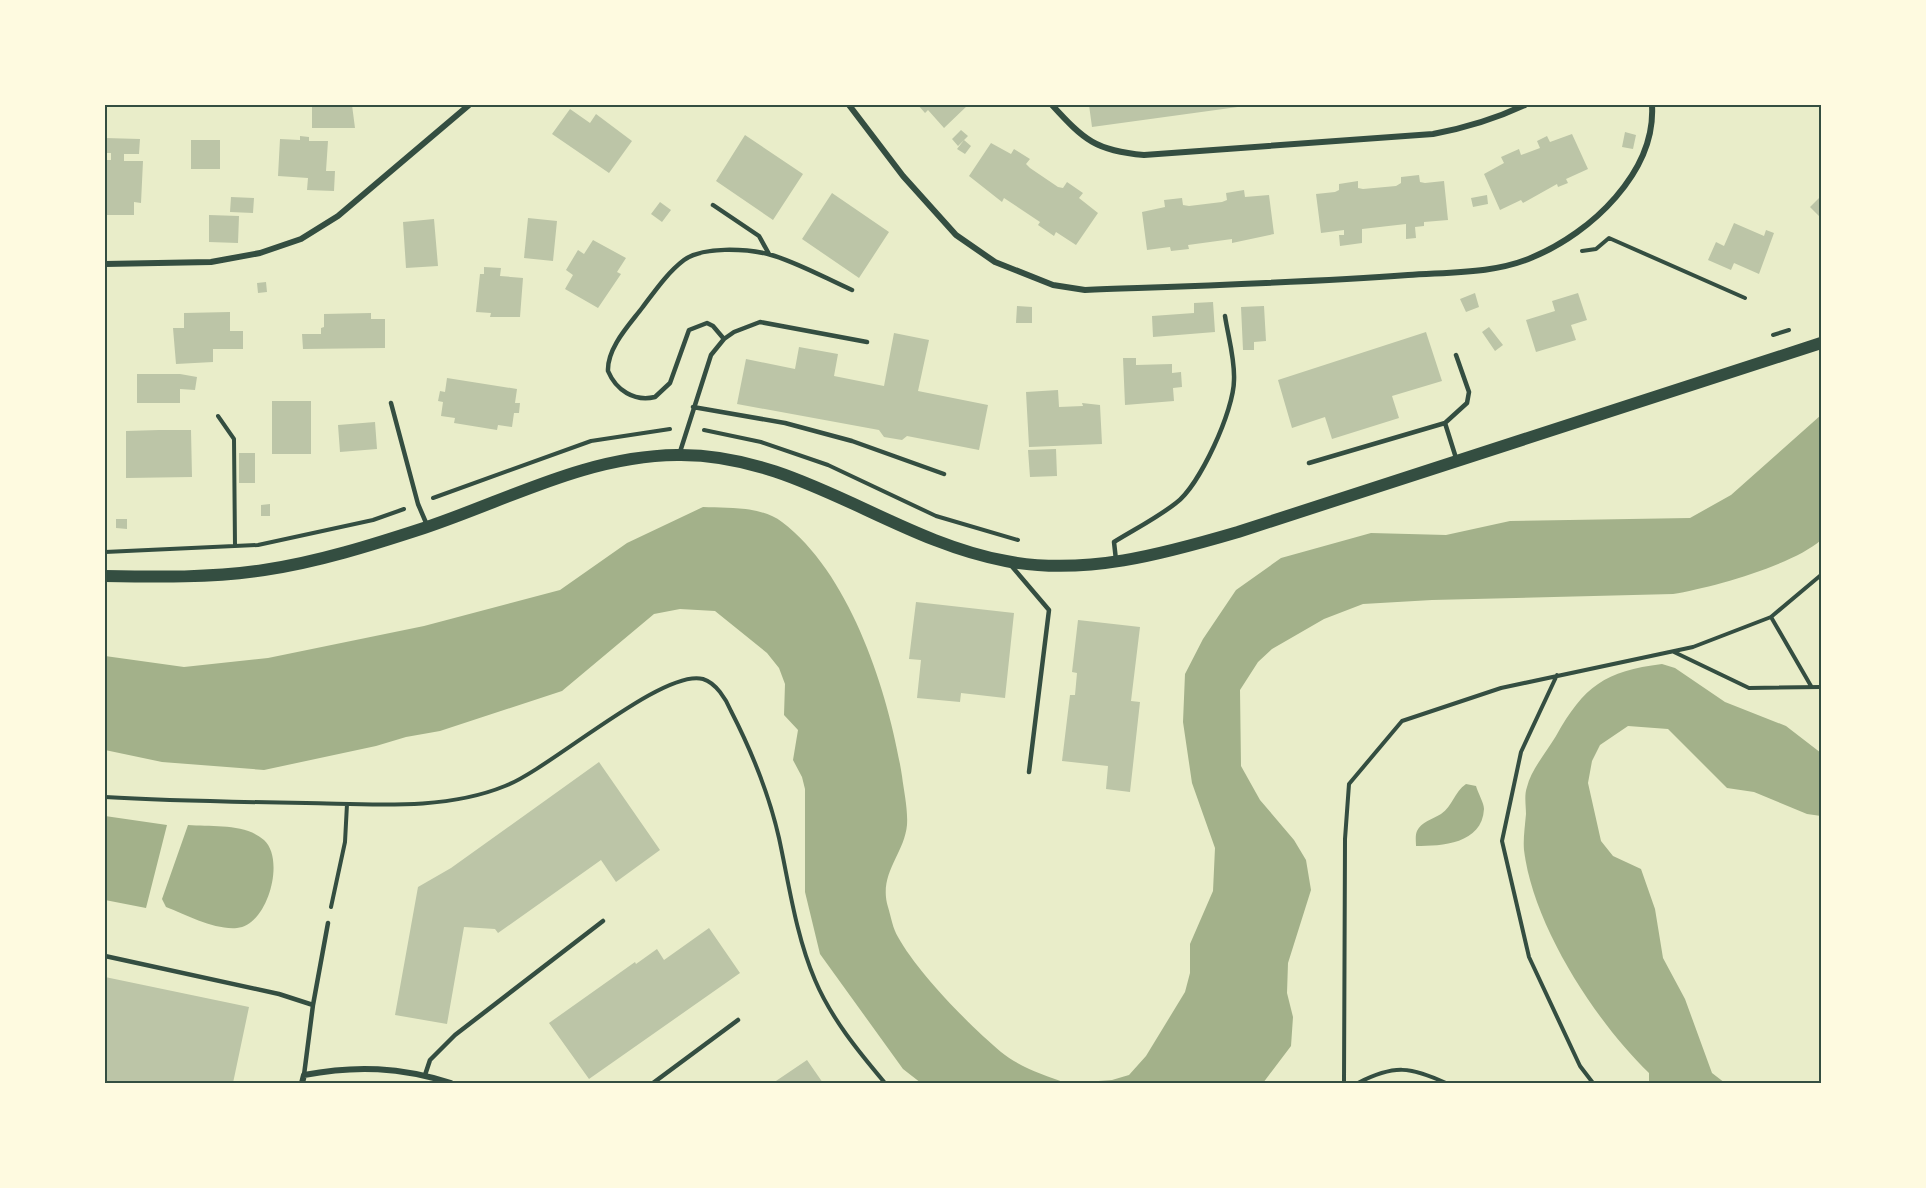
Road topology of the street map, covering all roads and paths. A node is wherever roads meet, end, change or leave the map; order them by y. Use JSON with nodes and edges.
{"nodes":[{"id":1,"x":469,"y":105,"type":"edge"},
{"id":2,"x":849,"y":105,"type":"edge"},
{"id":3,"x":1052,"y":105,"type":"edge"},
{"id":4,"x":1526,"y":105,"type":"edge"},
{"id":5,"x":1652,"y":105,"type":"edge"},
{"id":6,"x":713,"y":205,"type":"dead end"},
{"id":7,"x":1609,"y":238,"type":"dead end"},
{"id":8,"x":769,"y":254,"type":"junction"},
{"id":9,"x":105,"y":264,"type":"edge"},
{"id":10,"x":852,"y":290,"type":"dead end"},
{"id":11,"x":1744,"y":298,"type":"dead end"},
{"id":12,"x":1225,"y":316,"type":"dead end"},
{"id":13,"x":1793,"y":328,"type":"dead end"},
{"id":14,"x":1762,"y":338,"type":"dead end"},
{"id":15,"x":724,"y":339,"type":"junction"},
{"id":16,"x":867,"y":342,"type":"dead end"},
{"id":17,"x":1821,"y":343,"type":"edge"},
{"id":18,"x":1456,"y":355,"type":"dead end"},
{"id":19,"x":391,"y":404,"type":"dead end"},
{"id":20,"x":693,"y":407,"type":"junction"},
{"id":21,"x":218,"y":416,"type":"dead end"},
{"id":22,"x":1445,"y":423,"type":"junction"},
{"id":23,"x":687,"y":426,"type":"junction"},
{"id":24,"x":679,"y":455,"type":"junction"},
{"id":25,"x":1457,"y":461,"type":"junction"},
{"id":26,"x":1310,"y":463,"type":"dead end"},
{"id":27,"x":944,"y":474,"type":"dead end"},
{"id":28,"x":418,"y":504,"type":"junction"},
{"id":29,"x":428,"y":527,"type":"junction"},
{"id":30,"x":1027,"y":543,"type":"dead end"},
{"id":31,"x":235,"y":546,"type":"junction"},
{"id":32,"x":105,"y":552,"type":"edge"},
{"id":33,"x":1007,"y":561,"type":"junction"},
{"id":34,"x":1116,"y":563,"type":"junction"},
{"id":35,"x":1821,"y":575,"type":"edge"},
{"id":36,"x":105,"y":576,"type":"edge"},
{"id":37,"x":1771,"y":617,"type":"junction"},
{"id":38,"x":1674,"y":652,"type":"junction"},
{"id":39,"x":1557,"y":674,"type":"junction"},
{"id":40,"x":1812,"y":687,"type":"junction"},
{"id":41,"x":1821,"y":687,"type":"edge"},
{"id":42,"x":1029,"y":772,"type":"dead end"},
{"id":43,"x":105,"y":797,"type":"edge"},
{"id":44,"x":347,"y":804,"type":"junction"},
{"id":45,"x":603,"y":921,"type":"dead end"},
{"id":46,"x":328,"y":923,"type":"joint"},
{"id":47,"x":105,"y":956,"type":"edge"},
{"id":48,"x":313,"y":1005,"type":"junction"},
{"id":49,"x":738,"y":1020,"type":"dead end"},
{"id":50,"x":304,"y":1075,"type":"junction"},
{"id":51,"x":425,"y":1075,"type":"junction"},
{"id":52,"x":302,"y":1083,"type":"edge"},
{"id":53,"x":451,"y":1083,"type":"edge"},
{"id":54,"x":653,"y":1083,"type":"edge"},
{"id":55,"x":885,"y":1083,"type":"edge"},
{"id":56,"x":1344,"y":1083,"type":"edge"},
{"id":57,"x":1358,"y":1083,"type":"edge"},
{"id":58,"x":1446,"y":1083,"type":"edge"},
{"id":59,"x":1593,"y":1083,"type":"edge"}],
"edges":[{"from":1,"to":9,"type":"street"},
{"from":2,"to":5,"type":"street"},
{"from":3,"to":4,"type":"street"},
{"from":6,"to":8,"type":"lane"},
{"from":7,"to":11,"type":"path"},
{"from":8,"to":10,"type":"lane"},
{"from":8,"to":15,"type":"lane"},
{"from":12,"to":34,"type":"lane"},
{"from":13,"to":14,"type":"path"},
{"from":15,"to":16,"type":"lane"},
{"from":15,"to":20,"type":"lane"},
{"from":17,"to":25,"type":"main road"},
{"from":18,"to":22,"type":"lane"},
{"from":19,"to":28,"type":"lane"},
{"from":20,"to":23,"type":"lane"},
{"from":20,"to":27,"type":"lane"},
{"from":21,"to":31,"type":"path"},
{"from":22,"to":25,"type":"lane"},
{"from":22,"to":26,"type":"lane"},
{"from":23,"to":24,"type":"lane"},
{"from":23,"to":28,"type":"path"},
{"from":23,"to":30,"type":"path"},
{"from":24,"to":29,"type":"main road"},
{"from":24,"to":33,"type":"main road"},
{"from":25,"to":34,"type":"main road"},
{"from":28,"to":29,"type":"lane"},
{"from":28,"to":31,"type":"path"},
{"from":29,"to":36,"type":"main road"},
{"from":31,"to":32,"type":"path"},
{"from":33,"to":34,"type":"main road"},
{"from":33,"to":42,"type":"lane"},
{"from":35,"to":37,"type":"path"},
{"from":37,"to":38,"type":"path"},
{"from":37,"to":40,"type":"path"},
{"from":38,"to":39,"type":"path"},
{"from":38,"to":40,"type":"path"},
{"from":39,"to":56,"type":"path"},
{"from":39,"to":59,"type":"path"},
{"from":40,"to":41,"type":"path"},
{"from":43,"to":44,"type":"path"},
{"from":44,"to":46,"type":"path"},
{"from":44,"to":55,"type":"path"},
{"from":45,"to":51,"type":"lane"},
{"from":46,"to":48,"type":"lane"},
{"from":47,"to":48,"type":"lane"},
{"from":48,"to":50,"type":"lane"},
{"from":49,"to":54,"type":"lane"},
{"from":50,"to":51,"type":"street"},
{"from":50,"to":52,"type":"street"},
{"from":51,"to":53,"type":"street"},
{"from":57,"to":58,"type":"path"}]}
